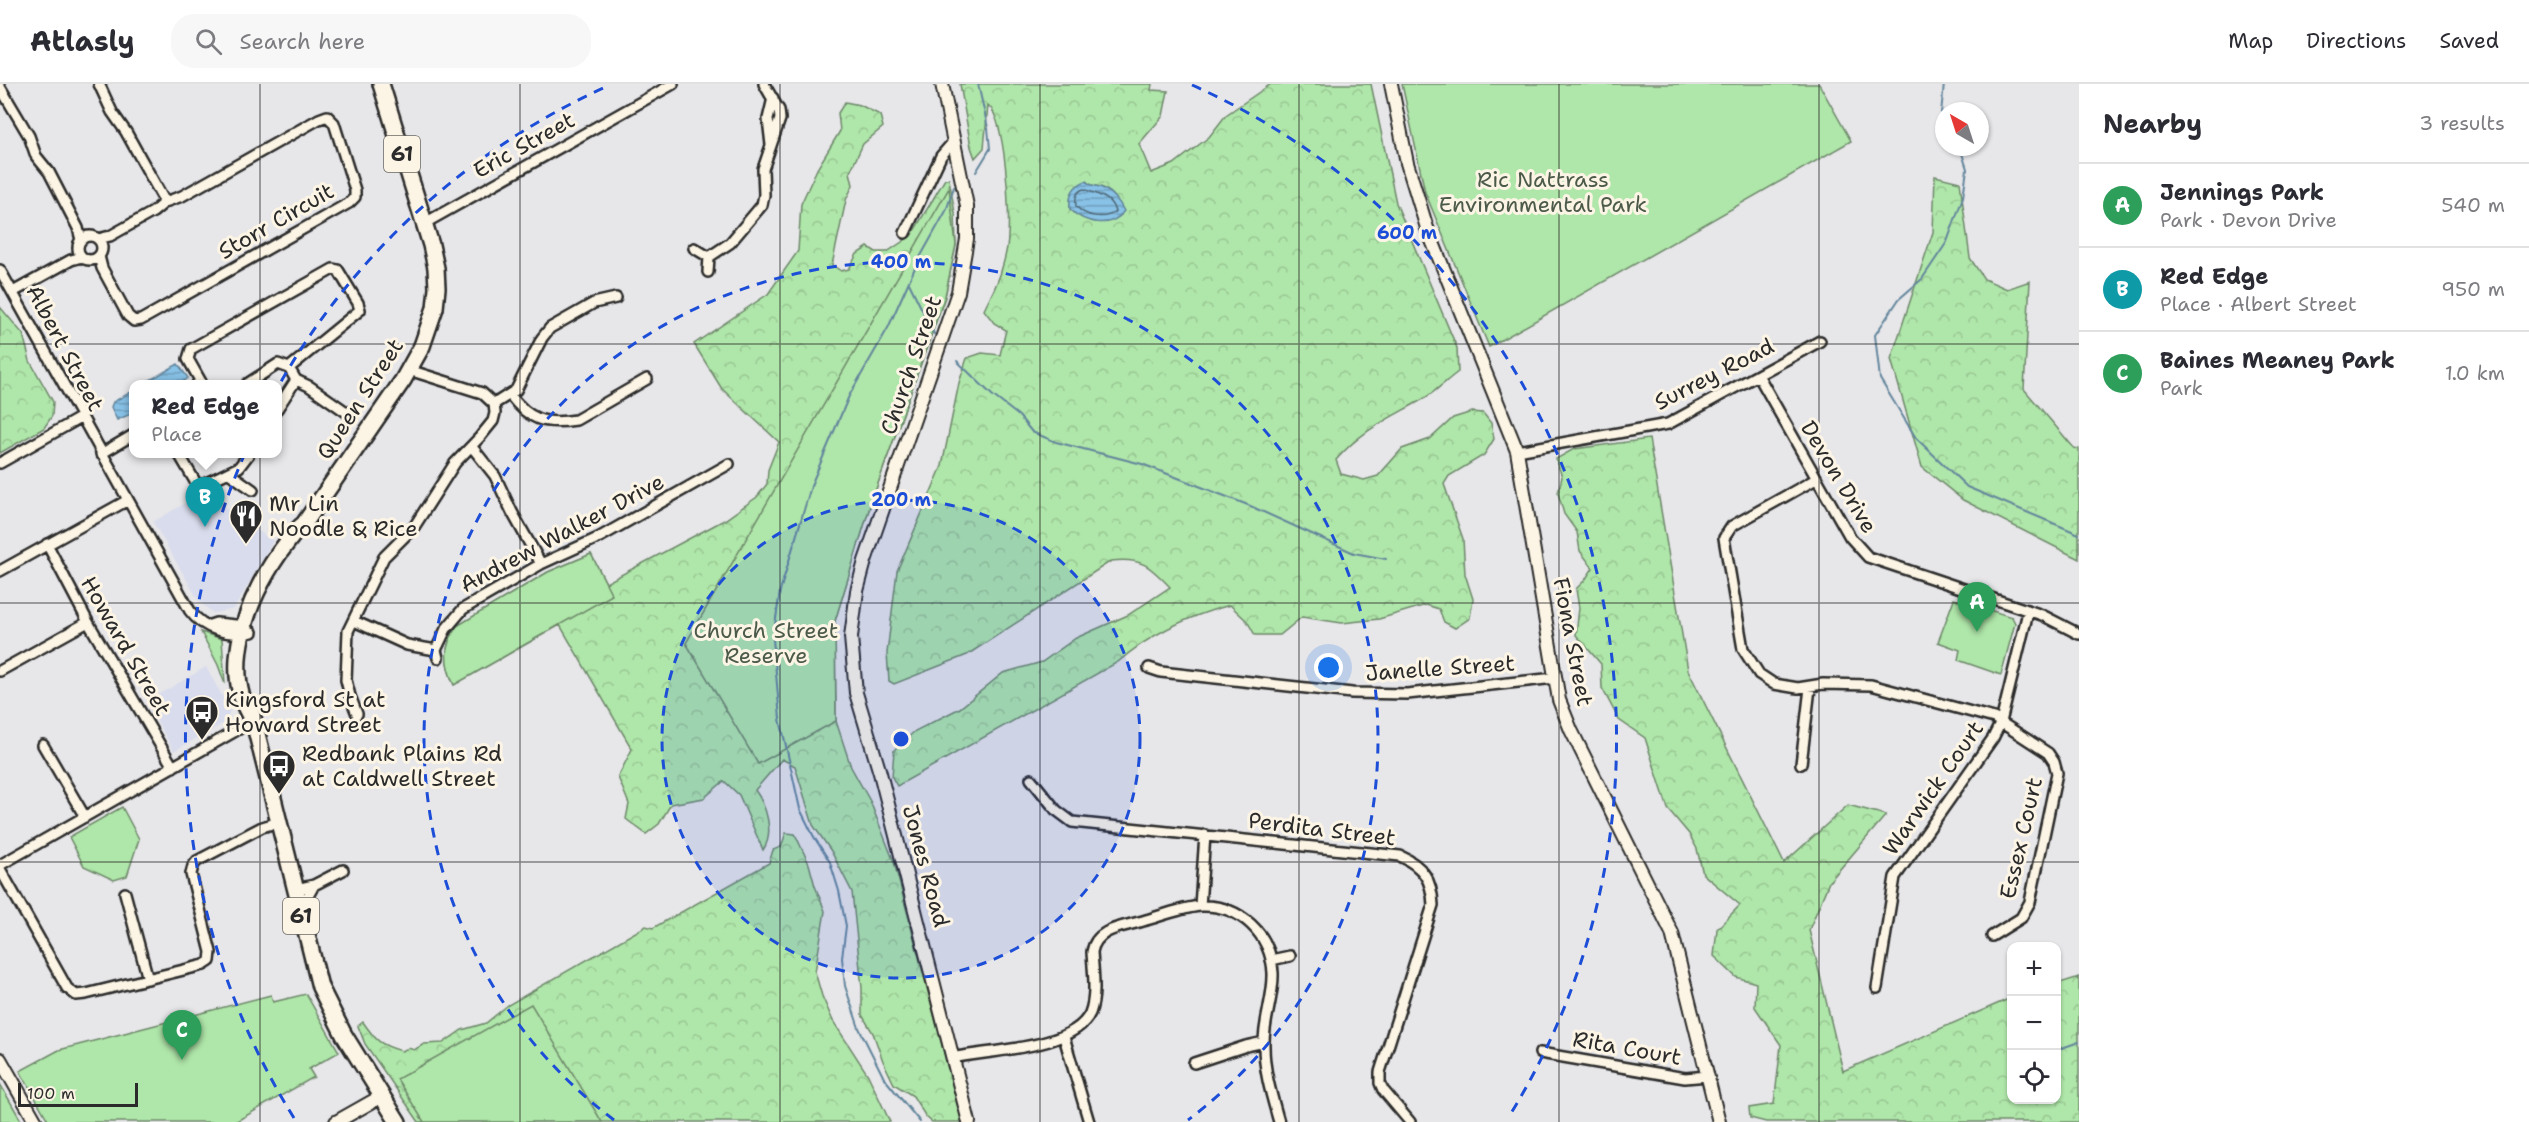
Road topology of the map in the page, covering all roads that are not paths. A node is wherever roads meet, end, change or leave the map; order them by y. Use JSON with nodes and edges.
{"nodes":[{"id":1,"x":99,"y":84,"type":"edge"},
{"id":2,"x":381,"y":84,"type":"edge"},
{"id":3,"x":673,"y":84,"type":"edge"},
{"id":4,"x":764,"y":84,"type":"edge"},
{"id":5,"x":942,"y":84,"type":"edge"},
{"id":6,"x":1391,"y":84,"type":"edge"},
{"id":7,"x":0,"y":87,"type":"edge"},
{"id":8,"x":954,"y":141,"type":"junction"},
{"id":9,"x":165,"y":201,"type":"junction"},
{"id":10,"x":425,"y":223,"type":"junction"},
{"id":11,"x":905,"y":233,"type":"dead end"},
{"id":12,"x":84,"y":238,"type":"junction"},
{"id":13,"x":100,"y":242,"type":"junction"},
{"id":14,"x":694,"y":248,"type":"dead end"},
{"id":15,"x":80,"y":254,"type":"junction"},
{"id":16,"x":709,"y":257,"type":"junction"},
{"id":17,"x":96,"y":258,"type":"junction"},
{"id":18,"x":0,"y":270,"type":"edge"},
{"id":19,"x":708,"y":272,"type":"dead end"},
{"id":20,"x":12,"y":292,"type":"junction"},
{"id":21,"x":616,"y":298,"type":"dead end"},
{"id":22,"x":1820,"y":341,"type":"dead end"},
{"id":23,"x":289,"y":368,"type":"junction"},
{"id":24,"x":409,"y":370,"type":"junction"},
{"id":25,"x":1758,"y":375,"type":"junction"},
{"id":26,"x":647,"y":379,"type":"dead end"},
{"id":27,"x":199,"y":380,"type":"edge"},
{"id":28,"x":253,"y":380,"type":"edge"},
{"id":29,"x":296,"y":380,"type":"junction"},
{"id":30,"x":510,"y":395,"type":"junction"},
{"id":31,"x":282,"y":401,"type":"edge"},
{"id":32,"x":494,"y":404,"type":"junction"},
{"id":33,"x":352,"y":416,"type":"dead end"},
{"id":34,"x":80,"y":418,"type":"junction"},
{"id":35,"x":129,"y":437,"type":"edge"},
{"id":36,"x":472,"y":447,"type":"junction"},
{"id":37,"x":1517,"y":451,"type":"junction"},
{"id":38,"x":101,"y":454,"type":"junction"},
{"id":39,"x":182,"y":458,"type":"edge"},
{"id":40,"x":245,"y":458,"type":"edge"},
{"id":41,"x":0,"y":463,"type":"edge"},
{"id":42,"x":729,"y":464,"type":"dead end"},
{"id":43,"x":229,"y":473,"type":"junction"},
{"id":44,"x":1816,"y":479,"type":"junction"},
{"id":45,"x":253,"y":490,"type":"dead end"},
{"id":46,"x":128,"y":500,"type":"junction"},
{"id":47,"x":47,"y":544,"type":"junction"},
{"id":48,"x":541,"y":564,"type":"junction"},
{"id":49,"x":0,"y":571,"type":"edge"},
{"id":50,"x":2028,"y":612,"type":"junction"},
{"id":51,"x":852,"y":619,"type":"joint"},
{"id":52,"x":354,"y":621,"type":"junction"},
{"id":53,"x":88,"y":622,"type":"junction"},
{"id":54,"x":246,"y":631,"type":"junction"},
{"id":55,"x":2079,"y":634,"type":"edge"},
{"id":56,"x":1149,"y":668,"type":"dead end"},
{"id":57,"x":0,"y":671,"type":"edge"},
{"id":58,"x":1555,"y":678,"type":"junction"},
{"id":59,"x":1810,"y":687,"type":"junction"},
{"id":60,"x":357,"y":714,"type":"dead end"},
{"id":61,"x":253,"y":721,"type":"junction"},
{"id":62,"x":2001,"y":723,"type":"junction"},
{"id":63,"x":44,"y":745,"type":"dead end"},
{"id":64,"x":1801,"y":764,"type":"dead end"},
{"id":65,"x":173,"y":767,"type":"junction"},
{"id":66,"x":1031,"y":779,"type":"dead end"},
{"id":67,"x":85,"y":817,"type":"junction"},
{"id":68,"x":279,"y":822,"type":"junction"},
{"id":69,"x":1204,"y":835,"type":"junction"},
{"id":70,"x":0,"y":867,"type":"edge"},
{"id":71,"x":343,"y":870,"type":"dead end"},
{"id":72,"x":293,"y":880,"type":"junction"},
{"id":73,"x":314,"y":885,"type":"junction"},
{"id":74,"x":125,"y":893,"type":"dead end"},
{"id":75,"x":1200,"y":906,"type":"junction"},
{"id":76,"x":300,"y":911,"type":"junction"},
{"id":77,"x":1992,"y":936,"type":"dead end"},
{"id":78,"x":1290,"y":956,"type":"dead end"},
{"id":79,"x":1271,"y":960,"type":"junction"},
{"id":80,"x":148,"y":979,"type":"junction"},
{"id":81,"x":1877,"y":988,"type":"dead end"},
{"id":82,"x":1064,"y":1037,"type":"junction"},
{"id":83,"x":1264,"y":1042,"type":"junction"},
{"id":84,"x":1540,"y":1053,"type":"dead end"},
{"id":85,"x":952,"y":1058,"type":"junction"},
{"id":86,"x":0,"y":1059,"type":"edge"},
{"id":87,"x":1194,"y":1063,"type":"dead end"},
{"id":88,"x":1707,"y":1076,"type":"junction"},
{"id":89,"x":382,"y":1096,"type":"junction"},
{"id":90,"x":36,"y":1122,"type":"edge"},
{"id":91,"x":336,"y":1122,"type":"edge"},
{"id":92,"x":398,"y":1122,"type":"edge"},
{"id":93,"x":969,"y":1122,"type":"edge"},
{"id":94,"x":1089,"y":1122,"type":"edge"},
{"id":95,"x":1279,"y":1122,"type":"edge"},
{"id":96,"x":1410,"y":1122,"type":"edge"},
{"id":97,"x":1719,"y":1122,"type":"edge"}],
"edges":[{"from":1,"to":9,"type":"street"},
{"from":2,"to":10,"type":"main road","name":"Queen Street","number":"61"},
{"from":3,"to":10,"type":"street","name":"Eric Street"},
{"from":4,"to":16,"type":"street"},
{"from":5,"to":8,"type":"street","name":"Church Street"},
{"from":6,"to":37,"type":"street","name":"Fiona Street"},
{"from":7,"to":12,"type":"street"},
{"from":8,"to":11,"type":"street"},
{"from":8,"to":51,"type":"street","name":"Church Street"},
{"from":9,"to":13,"type":"street","name":"Storr Circuit"},
{"from":9,"to":17,"type":"street","name":"Storr Circuit"},
{"from":10,"to":24,"type":"main road","name":"Queen Street","number":"61"},
{"from":12,"to":13,"type":"street"},
{"from":12,"to":15,"type":"street"},
{"from":13,"to":17,"type":"street"},
{"from":14,"to":16,"type":"street"},
{"from":15,"to":17,"type":"street"},
{"from":15,"to":20,"type":"street"},
{"from":16,"to":19,"type":"street"},
{"from":18,"to":20,"type":"street","name":"Albert Street"},
{"from":20,"to":34,"type":"street","name":"Albert Street"},
{"from":21,"to":30,"type":"street"},
{"from":22,"to":25,"type":"street","name":"Surrey Road"},
{"from":23,"to":27,"type":"street"},
{"from":23,"to":28,"type":"street"},
{"from":23,"to":29,"type":"street"},
{"from":24,"to":32,"type":"street"},
{"from":24,"to":54,"type":"main road","name":"Queen Street","number":"61"},
{"from":25,"to":37,"type":"street","name":"Surrey Road"},
{"from":25,"to":44,"type":"street","name":"Devon Drive"},
{"from":26,"to":30,"type":"street"},
{"from":29,"to":31,"type":"street"},
{"from":29,"to":33,"type":"street"},
{"from":30,"to":32,"type":"street"},
{"from":32,"to":36,"type":"street"},
{"from":34,"to":38,"type":"street","name":"Albert Street"},
{"from":34,"to":41,"type":"street"},
{"from":35,"to":38,"type":"street"},
{"from":36,"to":48,"type":"street"},
{"from":36,"to":52,"type":"street"},
{"from":37,"to":58,"type":"street","name":"Fiona Street"},
{"from":38,"to":46,"type":"street","name":"Albert Street"},
{"from":39,"to":43,"type":"street"},
{"from":40,"to":43,"type":"street"},
{"from":42,"to":48,"type":"street","name":"Andrew Walker Drive"},
{"from":43,"to":45,"type":"street"},
{"from":44,"to":50,"type":"street","name":"Devon Drive"},
{"from":44,"to":59,"type":"street","name":"Essex Court"},
{"from":46,"to":47,"type":"street"},
{"from":46,"to":54,"type":"street","name":"Albert Street"},
{"from":47,"to":49,"type":"street"},
{"from":47,"to":53,"type":"street","name":"Howard Street"},
{"from":48,"to":52,"type":"street","name":"Andrew Walker Drive"},
{"from":50,"to":55,"type":"street","name":"Devon Drive"},
{"from":50,"to":62,"type":"street","name":"Warwick Court"},
{"from":51,"to":85,"type":"street","name":"Jones Road"},
{"from":52,"to":60,"type":"street"},
{"from":53,"to":57,"type":"street"},
{"from":53,"to":65,"type":"street","name":"Howard Street"},
{"from":54,"to":61,"type":"main road","name":"Queen Street","number":"61"},
{"from":56,"to":58,"type":"street","name":"Janelle Street"},
{"from":58,"to":88,"type":"street","name":"Fiona Street"},
{"from":59,"to":62,"type":"street","name":"Essex Court"},
{"from":59,"to":64,"type":"street"},
{"from":61,"to":65,"type":"street"},
{"from":61,"to":68,"type":"main road","name":"Queen Street","number":"61"},
{"from":62,"to":77,"type":"street","name":"Essex Court"},
{"from":62,"to":81,"type":"street","name":"Warwick Court"},
{"from":63,"to":67,"type":"street"},
{"from":65,"to":67,"type":"street"},
{"from":66,"to":69,"type":"street","name":"Perdita Street"},
{"from":67,"to":70,"type":"street"},
{"from":68,"to":72,"type":"main road","number":"61"},
{"from":68,"to":80,"type":"street"},
{"from":69,"to":75,"type":"street"},
{"from":69,"to":96,"type":"street","name":"Perdita Street"},
{"from":70,"to":80,"type":"street"},
{"from":71,"to":73,"type":"street"},
{"from":72,"to":73,"type":"street"},
{"from":72,"to":76,"type":"main road","number":"61"},
{"from":73,"to":76,"type":"street"},
{"from":74,"to":80,"type":"street"},
{"from":75,"to":79,"type":"street"},
{"from":75,"to":82,"type":"street"},
{"from":76,"to":89,"type":"main road","number":"61"},
{"from":78,"to":79,"type":"street"},
{"from":79,"to":83,"type":"street"},
{"from":82,"to":85,"type":"street"},
{"from":82,"to":94,"type":"street"},
{"from":83,"to":87,"type":"street"},
{"from":83,"to":95,"type":"street"},
{"from":84,"to":88,"type":"street","name":"Rita Court"},
{"from":85,"to":93,"type":"street","name":"Jones Road"},
{"from":86,"to":90,"type":"street"},
{"from":88,"to":97,"type":"street","name":"Fiona Street"},
{"from":89,"to":91,"type":"street"},
{"from":89,"to":92,"type":"main road","number":"61"}]}
